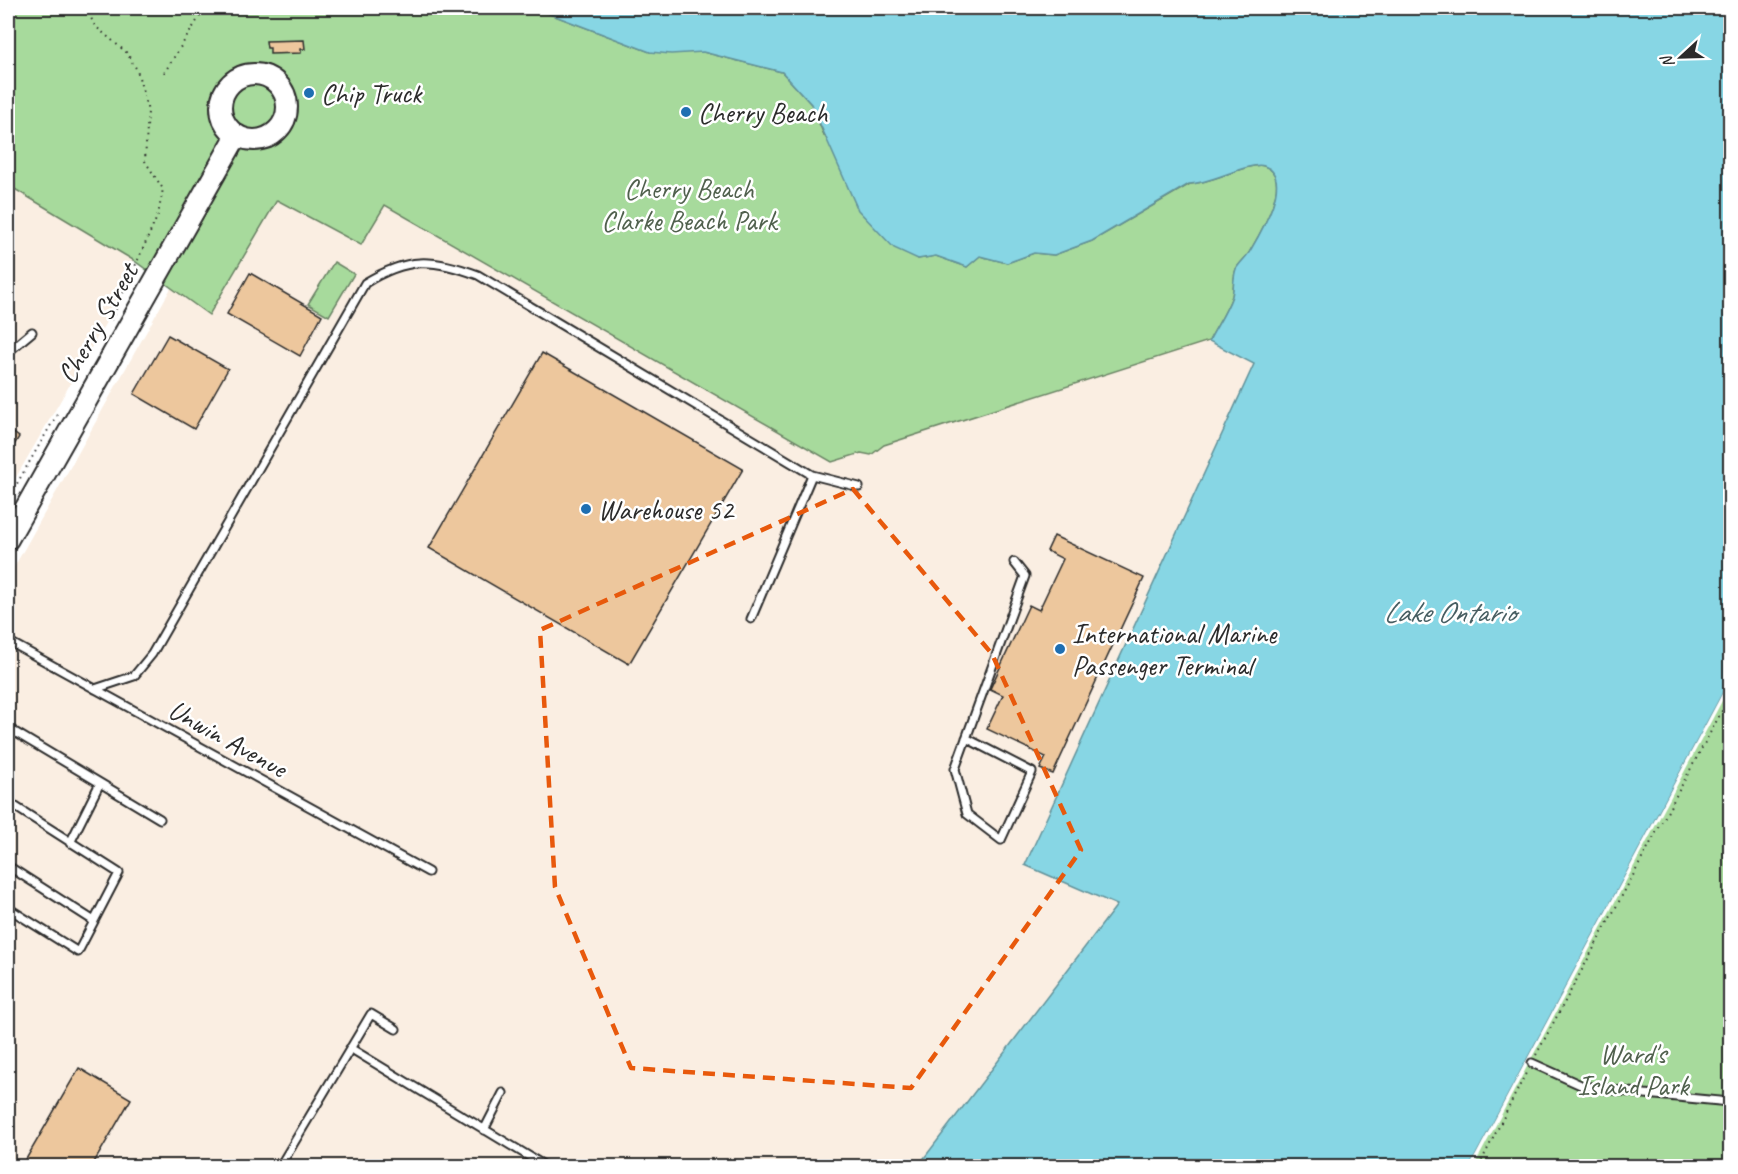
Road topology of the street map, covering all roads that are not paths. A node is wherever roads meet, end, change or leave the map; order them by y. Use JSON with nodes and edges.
{"nodes":[{"id":1,"x":237,"y":135,"type":"dead end"},
{"id":2,"x":32,"y":332,"type":"dead end"},
{"id":3,"x":8,"y":352,"type":"edge"},
{"id":4,"x":812,"y":475,"type":"junction"},
{"id":5,"x":859,"y":487,"type":"dead end"},
{"id":6,"x":8,"y":539,"type":"edge"},
{"id":7,"x":1014,"y":562,"type":"dead end"},
{"id":8,"x":751,"y":619,"type":"dead end"},
{"id":9,"x":8,"y":641,"type":"edge"},
{"id":10,"x":95,"y":689,"type":"junction"},
{"id":11,"x":8,"y":728,"type":"edge"},
{"id":12,"x":966,"y":738,"type":"junction"},
{"id":13,"x":100,"y":783,"type":"junction"},
{"id":14,"x":8,"y":802,"type":"edge"},
{"id":15,"x":160,"y":819,"type":"dead end"},
{"id":16,"x":70,"y":843,"type":"junction"},
{"id":17,"x":8,"y":866,"type":"edge"},
{"id":18,"x":428,"y":872,"type":"dead end"},
{"id":19,"x":8,"y":908,"type":"edge"},
{"id":20,"x":94,"y":921,"type":"junction"},
{"id":21,"x":396,"y":1029,"type":"dead end"},
{"id":22,"x":350,"y":1048,"type":"junction"},
{"id":23,"x":1532,"y":1063,"type":"road end"},
{"id":24,"x":503,"y":1093,"type":"dead end"},
{"id":25,"x":1731,"y":1102,"type":"edge"},
{"id":26,"x":484,"y":1130,"type":"junction"},
{"id":27,"x":280,"y":1167,"type":"edge"},
{"id":28,"x":545,"y":1167,"type":"edge"}],
"edges":[{"from":1,"to":6,"type":"street","name":"Cherry Street"},
{"from":2,"to":3,"type":"lane"},
{"from":4,"to":5,"type":"lane"},
{"from":4,"to":8,"type":"lane"},
{"from":4,"to":10,"type":"lane"},
{"from":7,"to":12,"type":"lane"},
{"from":9,"to":10,"type":"lane","name":"Unwin Avenue"},
{"from":10,"to":18,"type":"lane","name":"Unwin Avenue"},
{"from":11,"to":13,"type":"lane"},
{"from":12,"to":12,"type":"lane"},
{"from":13,"to":15,"type":"lane"},
{"from":13,"to":16,"type":"lane"},
{"from":14,"to":16,"type":"lane"},
{"from":16,"to":20,"type":"lane"},
{"from":17,"to":20,"type":"lane"},
{"from":19,"to":20,"type":"lane"},
{"from":21,"to":22,"type":"lane"},
{"from":22,"to":26,"type":"lane"},
{"from":22,"to":27,"type":"lane"},
{"from":23,"to":25,"type":"lane"},
{"from":24,"to":26,"type":"lane"},
{"from":26,"to":28,"type":"lane"}]}
